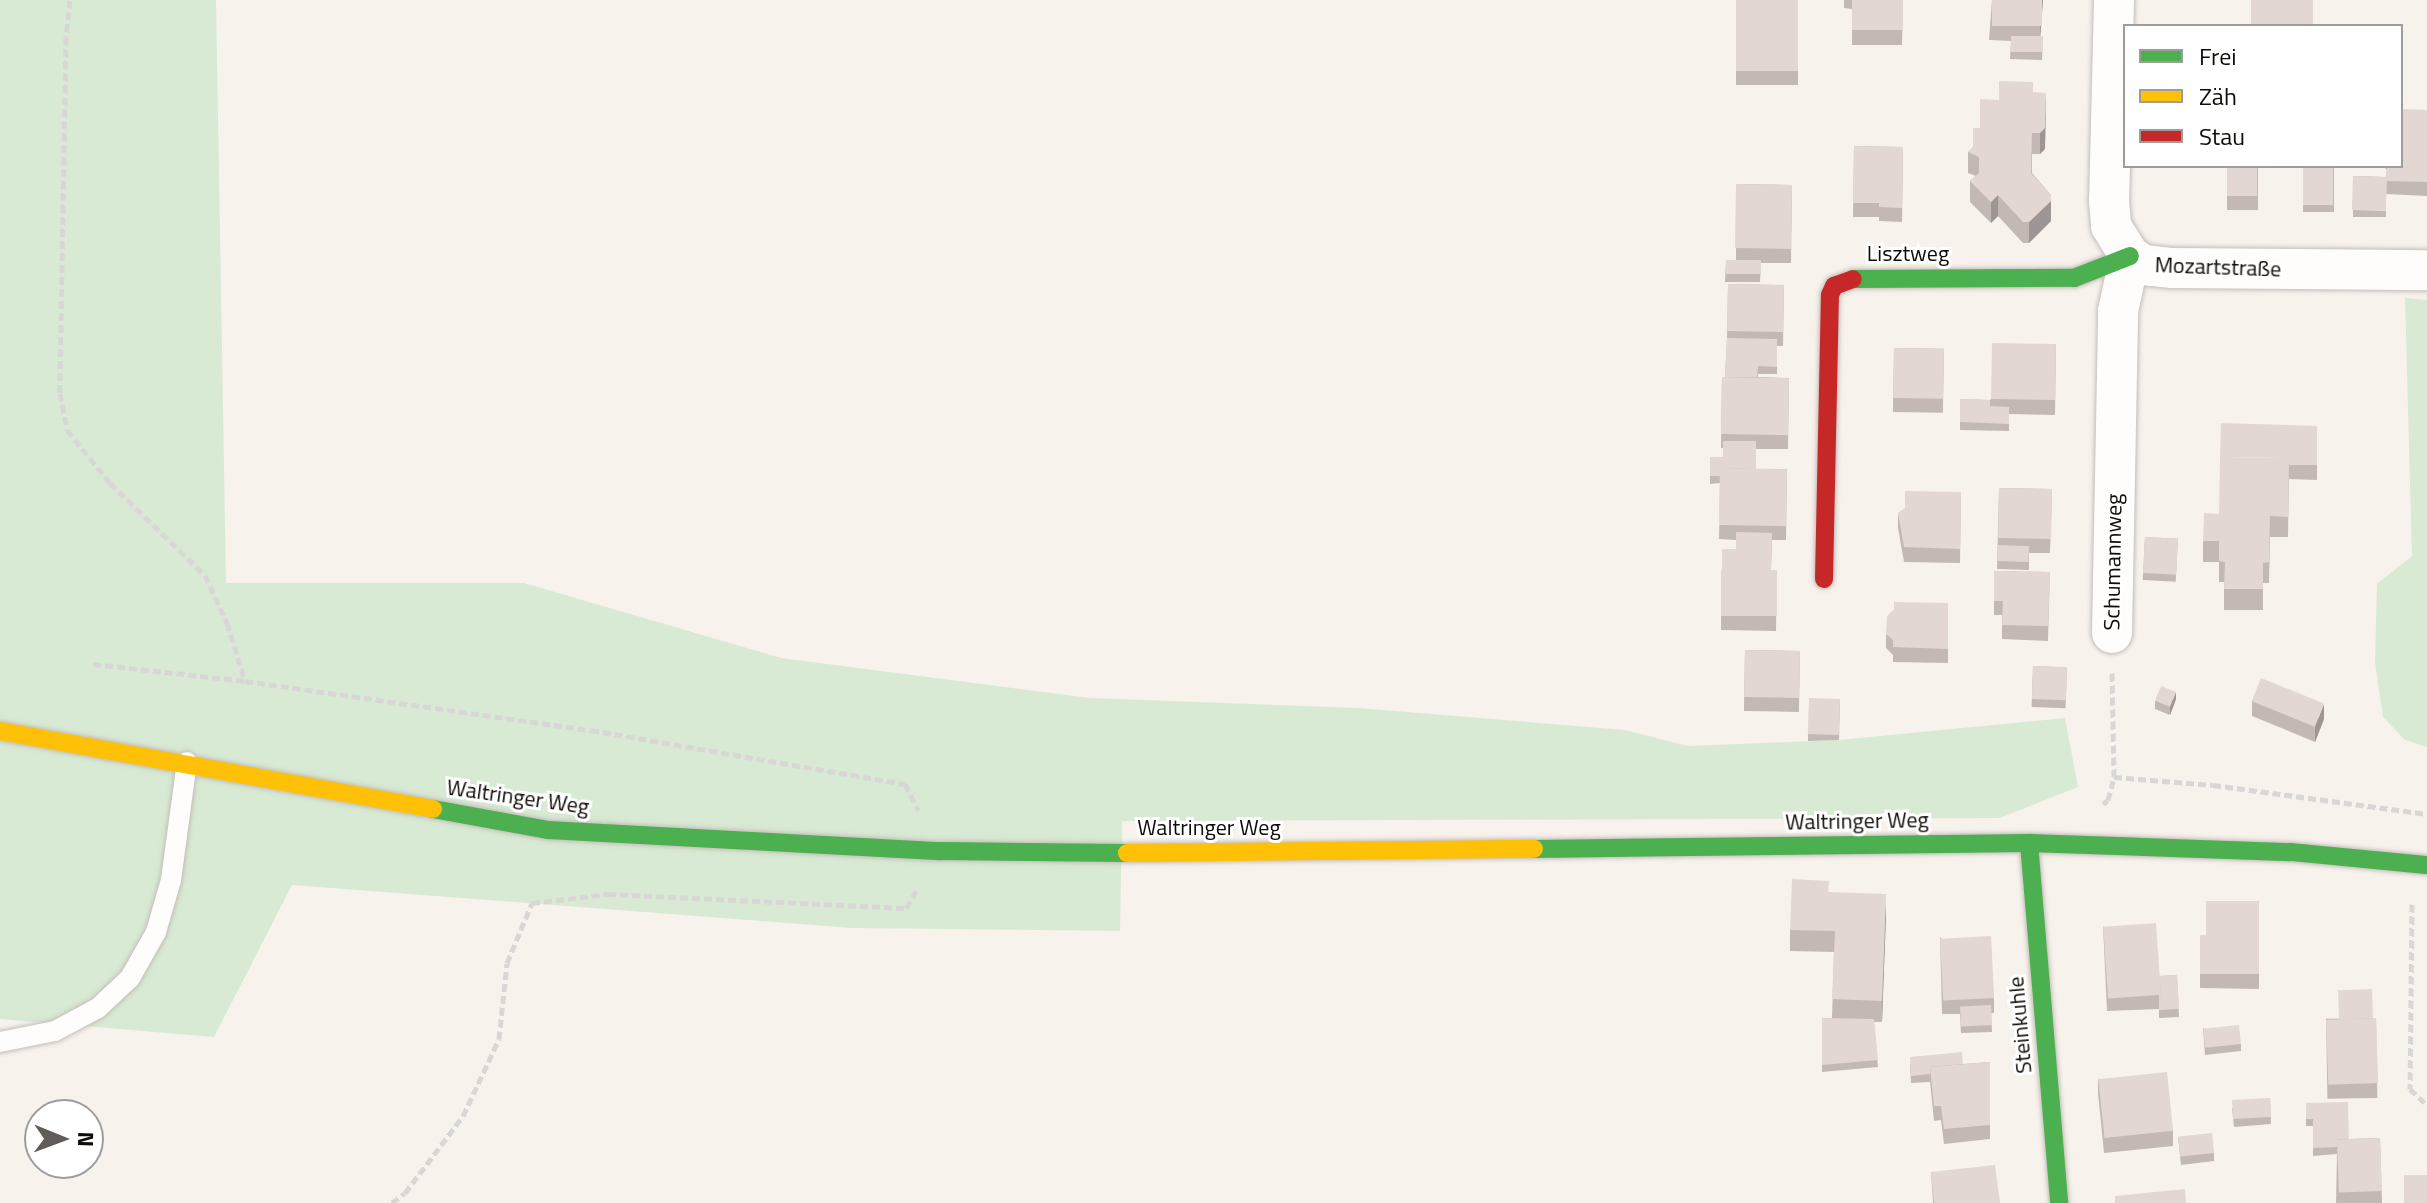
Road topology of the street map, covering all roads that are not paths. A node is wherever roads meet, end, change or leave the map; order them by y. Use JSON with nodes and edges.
{"nodes":[{"id":1,"x":2114,"y":0,"type":"edge"},
{"id":2,"x":2130,"y":256,"type":"junction"},
{"id":3,"x":2427,"y":270,"type":"edge"},
{"id":4,"x":1824,"y":579,"type":"dead end"},
{"id":5,"x":2112,"y":633,"type":"road end"},
{"id":6,"x":0,"y":731,"type":"edge"},
{"id":7,"x":187,"y":762,"type":"junction"},
{"id":8,"x":2029,"y":843,"type":"junction"},
{"id":9,"x":2420,"y":864,"type":"edge"},
{"id":10,"x":0,"y":1042,"type":"edge"},
{"id":11,"x":2059,"y":1203,"type":"edge"}],
"edges":[{"from":1,"to":2,"type":"street","name":"Mozartstraße"},
{"from":2,"to":3,"type":"street","name":"Mozartstraße"},
{"from":2,"to":4,"type":"street","name":"Lisztweg"},
{"from":2,"to":5,"type":"street","name":"Schumannweg"},
{"from":6,"to":7,"type":"street","name":"Waltringer Weg"},
{"from":7,"to":8,"type":"street","name":"Waltringer Weg"},
{"from":7,"to":10,"type":"lane"},
{"from":8,"to":9,"type":"street","name":"Waltringer Weg"},
{"from":8,"to":11,"type":"street","name":"Steinkuhle"}]}
